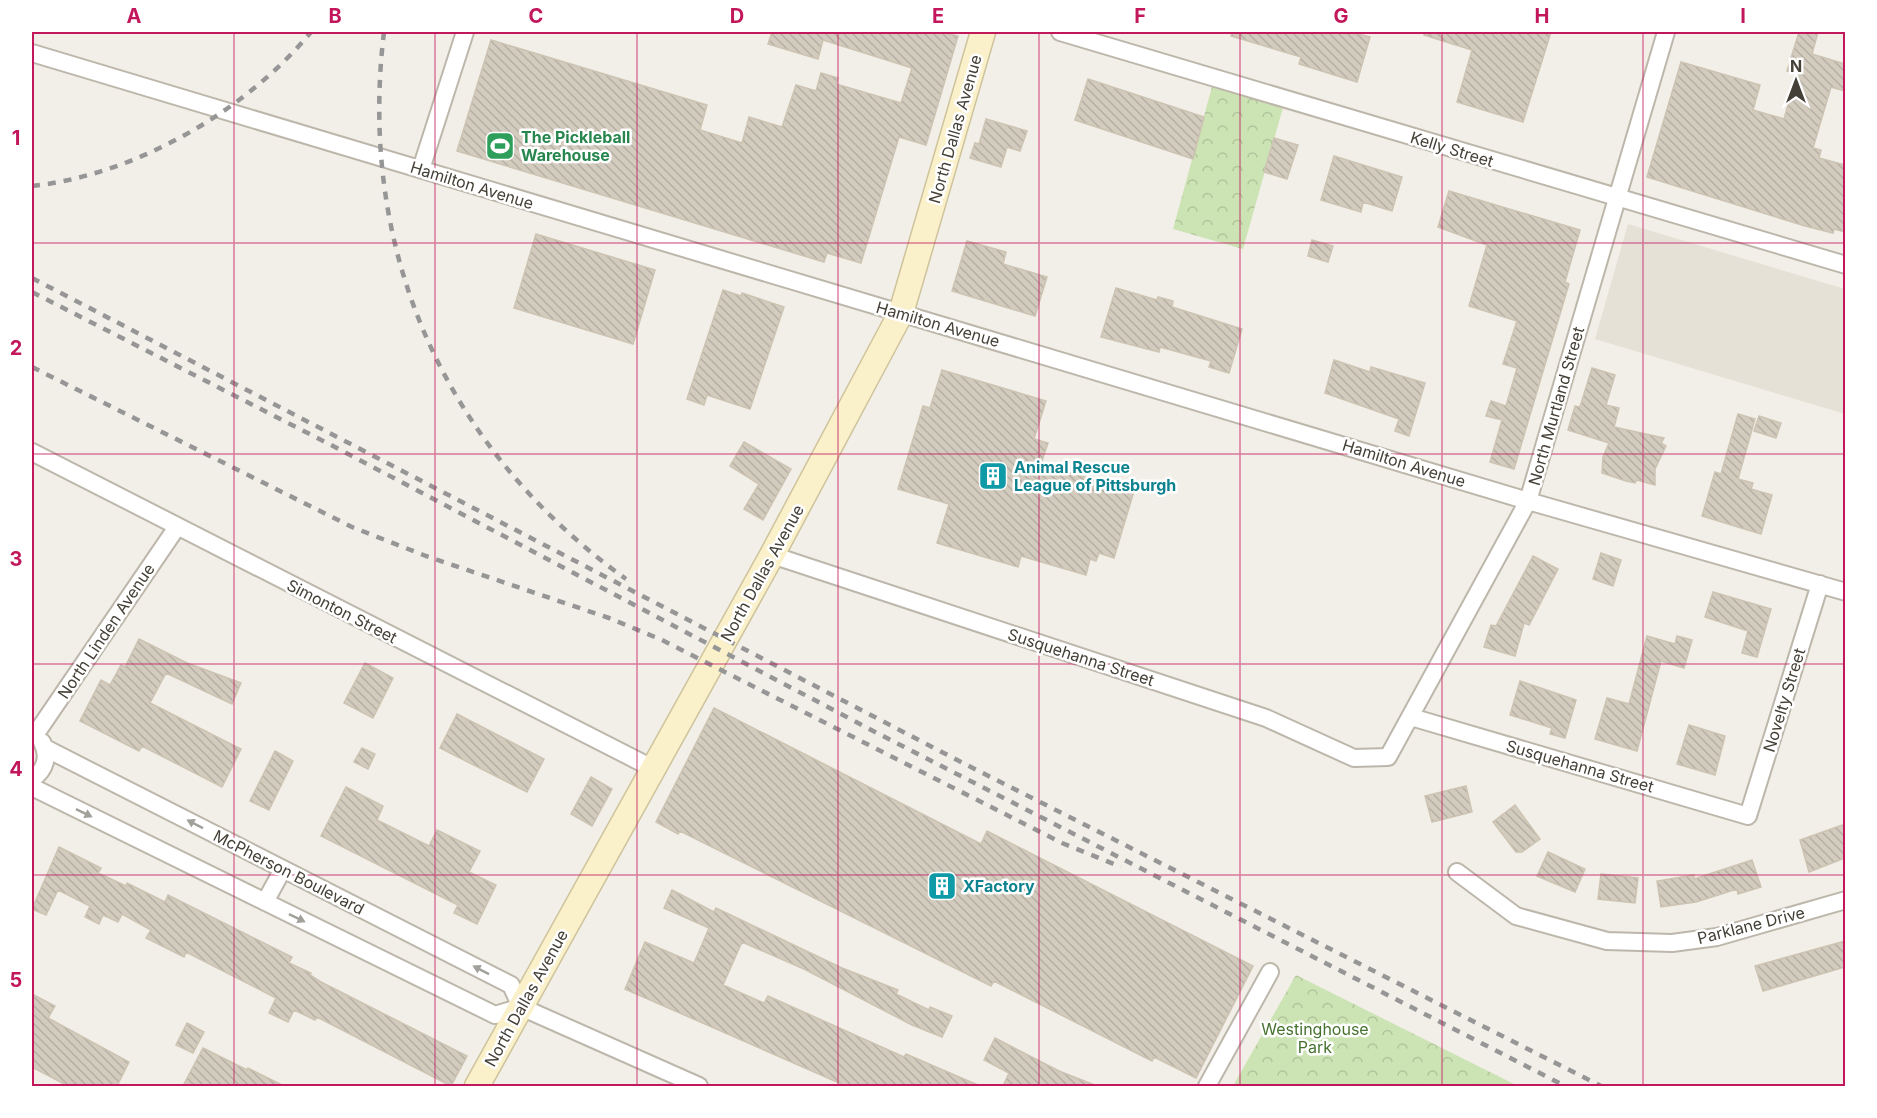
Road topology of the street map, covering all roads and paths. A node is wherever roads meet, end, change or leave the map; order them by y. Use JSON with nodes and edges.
{"nodes":[{"id":1,"x":465,"y":32,"type":"edge"},
{"id":2,"x":983,"y":32,"type":"edge"},
{"id":3,"x":1059,"y":32,"type":"edge"},
{"id":4,"x":1666,"y":32,"type":"edge"},
{"id":5,"x":32,"y":53,"type":"edge"},
{"id":6,"x":421,"y":169,"type":"junction"},
{"id":7,"x":1616,"y":197,"type":"junction"},
{"id":8,"x":1845,"y":266,"type":"edge"},
{"id":9,"x":901,"y":313,"type":"junction"},
{"id":10,"x":32,"y":452,"type":"edge"},
{"id":11,"x":1528,"y":501,"type":"junction"},
{"id":12,"x":177,"y":527,"type":"junction"},
{"id":13,"x":772,"y":555,"type":"junction"},
{"id":14,"x":1820,"y":584,"type":"junction"},
{"id":15,"x":1845,"y":592,"type":"edge"},
{"id":16,"x":1411,"y":717,"type":"junction"},
{"id":17,"x":37,"y":738,"type":"edge"},
{"id":18,"x":1388,"y":757,"type":"joint"},
{"id":19,"x":654,"y":769,"type":"junction"},
{"id":20,"x":32,"y":779,"type":"edge"},
{"id":21,"x":32,"y":787,"type":"edge"},
{"id":22,"x":1748,"y":816,"type":"joint"},
{"id":23,"x":284,"y":869,"type":"junction"},
{"id":24,"x":1456,"y":872,"type":"dead end"},
{"id":25,"x":1845,"y":900,"type":"edge"},
{"id":26,"x":265,"y":902,"type":"junction"},
{"id":27,"x":1270,"y":972,"type":"dead end"},
{"id":28,"x":521,"y":1007,"type":"junction"},
{"id":29,"x":477,"y":1086,"type":"edge"},
{"id":30,"x":699,"y":1086,"type":"edge"},
{"id":31,"x":1207,"y":1086,"type":"edge"}],
"edges":[{"from":1,"to":6,"type":"street"},
{"from":2,"to":9,"type":"main road","name":"North Dallas Avenue"},
{"from":3,"to":7,"type":"street","name":"Kelly Street"},
{"from":4,"to":7,"type":"street","name":"North Murtland Street"},
{"from":5,"to":6,"type":"street","name":"Hamilton Avenue"},
{"from":6,"to":9,"type":"street","name":"Hamilton Avenue"},
{"from":7,"to":8,"type":"street","name":"Kelly Street"},
{"from":7,"to":11,"type":"street","name":"North Murtland Street"},
{"from":9,"to":11,"type":"street","name":"Hamilton Avenue"},
{"from":9,"to":13,"type":"main road","name":"North Dallas Avenue"},
{"from":10,"to":12,"type":"street","name":"Simonton Street"},
{"from":11,"to":14,"type":"street","name":"Hamilton Avenue"},
{"from":11,"to":16,"type":"street","name":"North Murtland Street"},
{"from":12,"to":17,"type":"street","name":"North Linden Avenue"},
{"from":12,"to":19,"type":"street","name":"Simonton Street"},
{"from":13,"to":18,"type":"street","name":"Susquehanna Street"},
{"from":13,"to":19,"type":"main road","name":"North Dallas Avenue"},
{"from":14,"to":15,"type":"street","name":"Hamilton Avenue"},
{"from":14,"to":22,"type":"street","name":"Novelty Street"},
{"from":16,"to":18,"type":"street","name":"North Murtland Street"},
{"from":16,"to":22,"type":"street","name":"Susquehanna Street"},
{"from":17,"to":20,"type":"street","name":"North Linden Avenue"},
{"from":23,"to":17,"type":"street","name":"McPherson Boulevard","one_way":true},
{"from":19,"to":28,"type":"main road","name":"North Dallas Avenue"},
{"from":21,"to":26,"type":"street","one_way":true},
{"from":23,"to":26,"type":"street"},
{"from":28,"to":23,"type":"street","name":"McPherson Boulevard","one_way":true},
{"from":24,"to":25,"type":"street","name":"Parklane Drive"},
{"from":26,"to":28,"type":"street","one_way":true},
{"from":27,"to":31,"type":"street"},
{"from":28,"to":29,"type":"main road","name":"North Dallas Avenue"},
{"from":28,"to":30,"type":"street"}]}
